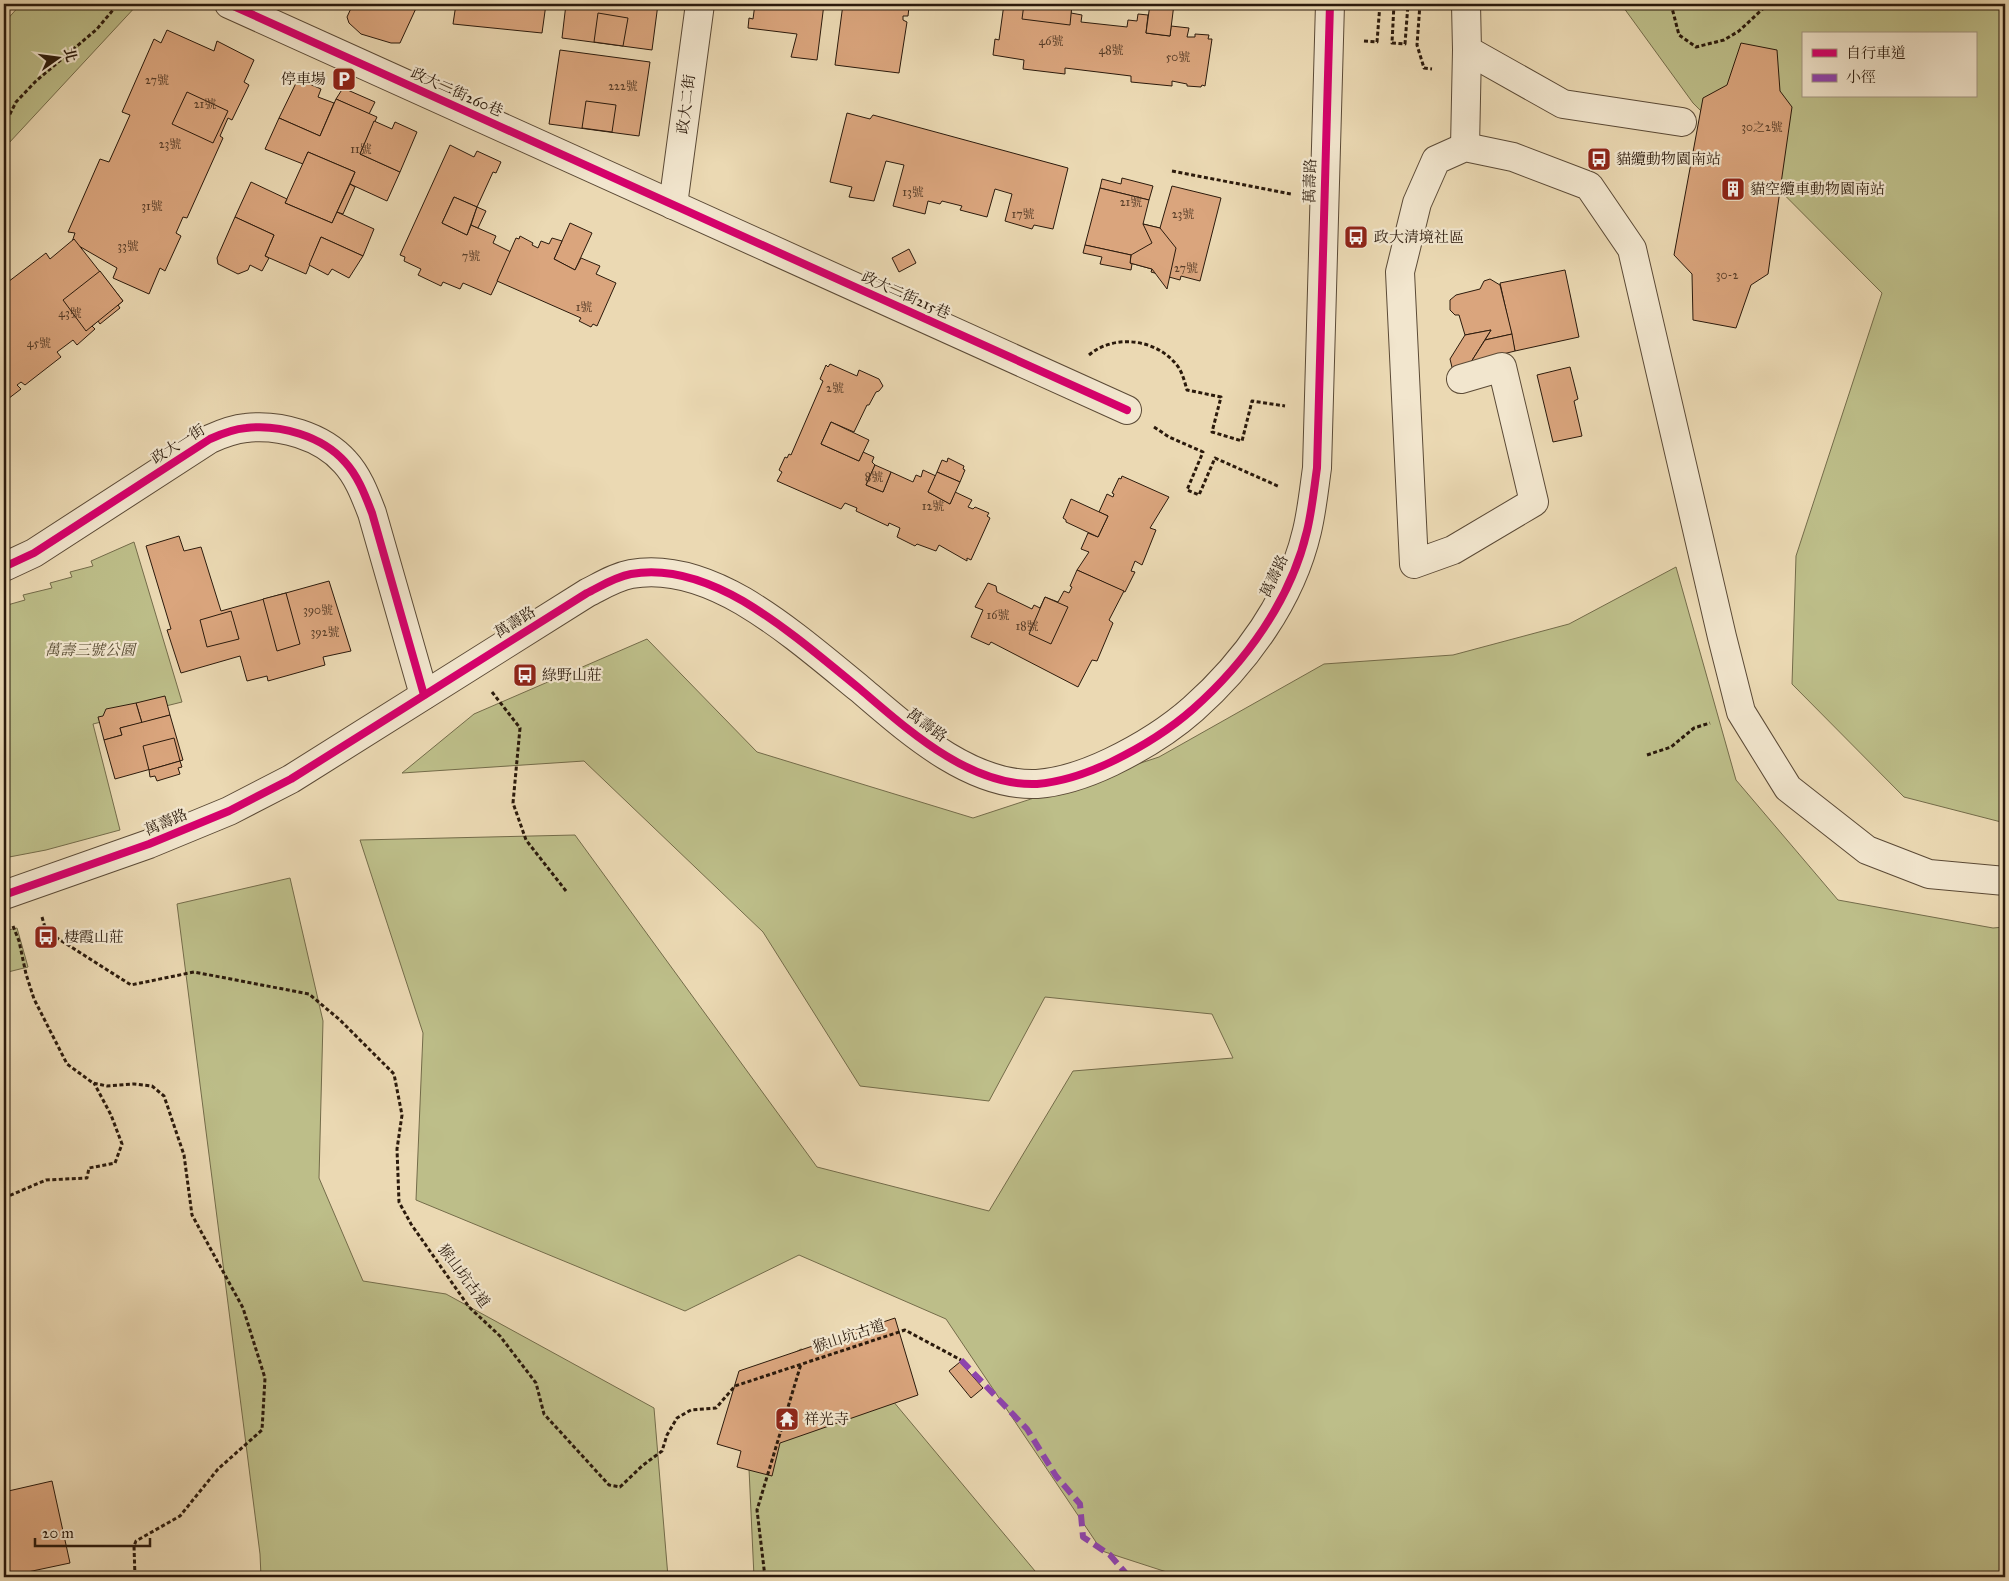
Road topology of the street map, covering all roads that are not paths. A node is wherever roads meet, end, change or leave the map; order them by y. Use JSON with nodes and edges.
{"nodes":[{"id":1,"x":229,"y":4,"type":"edge"},
{"id":2,"x":700,"y":4,"type":"edge"},
{"id":3,"x":1330,"y":4,"type":"edge"},
{"id":4,"x":1466,"y":4,"type":"edge"},
{"id":5,"x":1467,"y":50,"type":"junction"},
{"id":6,"x":1682,"y":122,"type":"dead end"},
{"id":7,"x":1465,"y":147,"type":"junction"},
{"id":8,"x":673,"y":205,"type":"junction"},
{"id":9,"x":1461,"y":379,"type":"dead end"},
{"id":10,"x":1127,"y":410,"type":"road end"},
{"id":11,"x":4,"y":567,"type":"edge"},
{"id":12,"x":424,"y":695,"type":"junction"},
{"id":13,"x":2005,"y":881,"type":"edge"},
{"id":14,"x":4,"y":895,"type":"edge"}],
"edges":[{"from":1,"to":8,"type":"street","name":"政大二街260巷"},
{"from":2,"to":8,"type":"street","name":"政大二街"},
{"from":3,"to":12,"type":"street","name":"萬壽路"},
{"from":4,"to":5,"type":"street"},
{"from":5,"to":6,"type":"street"},
{"from":5,"to":7,"type":"street"},
{"from":7,"to":9,"type":"street"},
{"from":7,"to":13,"type":"street"},
{"from":8,"to":10,"type":"street","name":"政大二街215巷"},
{"from":11,"to":12,"type":"street","name":"政大一街"},
{"from":12,"to":14,"type":"street","name":"萬壽路"}]}
